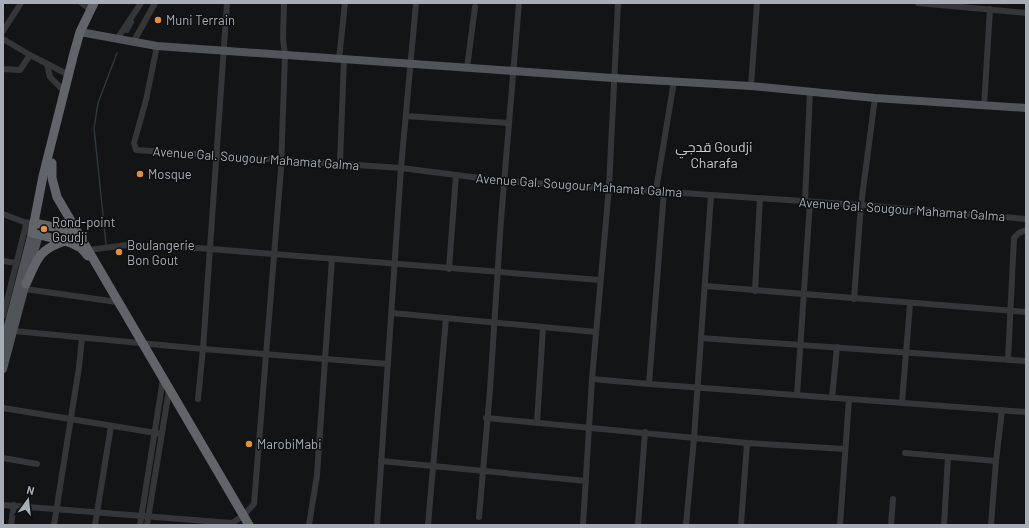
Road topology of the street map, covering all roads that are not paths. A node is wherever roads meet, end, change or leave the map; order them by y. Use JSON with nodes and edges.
{"nodes":[{"id":1,"x":21,"y":3,"type":"edge"},
{"id":2,"x":82,"y":3,"type":"edge"},
{"id":3,"x":141,"y":3,"type":"edge"},
{"id":4,"x":155,"y":3,"type":"edge"},
{"id":5,"x":227,"y":3,"type":"edge"},
{"id":6,"x":284,"y":3,"type":"edge"},
{"id":7,"x":345,"y":3,"type":"edge"},
{"id":8,"x":416,"y":3,"type":"edge"},
{"id":9,"x":519,"y":3,"type":"edge"},
{"id":10,"x":618,"y":3,"type":"edge"},
{"id":11,"x":757,"y":3,"type":"edge"},
{"id":12,"x":918,"y":3,"type":"edge"},
{"id":13,"x":940,"y":4,"type":"edge"},
{"id":14,"x":92,"y":6,"type":"edge"},
{"id":15,"x":475,"y":7,"type":"dead end"},
{"id":16,"x":994,"y":7,"type":"edge"},
{"id":17,"x":1026,"y":12,"type":"edge"},
{"id":18,"x":3,"y":31,"type":"edge"},
{"id":19,"x":80,"y":32,"type":"junction"},
{"id":20,"x":117,"y":39,"type":"junction"},
{"id":21,"x":3,"y":40,"type":"edge"},
{"id":22,"x":134,"y":41,"type":"junction"},
{"id":23,"x":157,"y":46,"type":"junction"},
{"id":24,"x":224,"y":50,"type":"junction"},
{"id":25,"x":285,"y":55,"type":"junction"},
{"id":26,"x":30,"y":56,"type":"junction"},
{"id":27,"x":342,"y":59,"type":"junction"},
{"id":28,"x":47,"y":64,"type":"junction"},
{"id":29,"x":410,"y":64,"type":"junction"},
{"id":30,"x":467,"y":68,"type":"junction"},
{"id":31,"x":3,"y":69,"type":"edge"},
{"id":32,"x":514,"y":70,"type":"junction"},
{"id":33,"x":614,"y":78,"type":"junction"},
{"id":34,"x":674,"y":81,"type":"junction"},
{"id":35,"x":751,"y":86,"type":"junction"},
{"id":36,"x":66,"y":89,"type":"junction"},
{"id":37,"x":810,"y":92,"type":"junction"},
{"id":38,"x":875,"y":98,"type":"junction"},
{"id":39,"x":984,"y":106,"type":"junction"},
{"id":40,"x":1026,"y":108,"type":"edge"},
{"id":41,"x":61,"y":110,"type":"junction"},
{"id":42,"x":406,"y":116,"type":"junction"},
{"id":43,"x":509,"y":123,"type":"junction"},
{"id":44,"x":216,"y":156,"type":"junction"},
{"id":45,"x":282,"y":161,"type":"junction"},
{"id":46,"x":52,"y":163,"type":"junction"},
{"id":47,"x":340,"y":164,"type":"junction"},
{"id":48,"x":401,"y":168,"type":"junction"},
{"id":49,"x":456,"y":175,"type":"junction"},
{"id":50,"x":504,"y":181,"type":"junction"},
{"id":51,"x":609,"y":187,"type":"junction"},
{"id":52,"x":656,"y":190,"type":"junction"},
{"id":53,"x":664,"y":191,"type":"junction"},
{"id":54,"x":711,"y":195,"type":"junction"},
{"id":55,"x":760,"y":198,"type":"junction"},
{"id":56,"x":807,"y":202,"type":"junction"},
{"id":57,"x":861,"y":204,"type":"junction"},
{"id":58,"x":3,"y":214,"type":"edge"},
{"id":59,"x":1026,"y":219,"type":"edge"},
{"id":60,"x":31,"y":224,"type":"junction"},
{"id":61,"x":1026,"y":230,"type":"edge"},
{"id":62,"x":35,"y":234,"type":"junction"},
{"id":63,"x":63,"y":241,"type":"junction"},
{"id":64,"x":83,"y":241,"type":"junction"},
{"id":65,"x":209,"y":248,"type":"junction"},
{"id":66,"x":88,"y":250,"type":"junction"},
{"id":67,"x":275,"y":254,"type":"junction"},
{"id":68,"x":332,"y":259,"type":"junction"},
{"id":69,"x":3,"y":261,"type":"edge"},
{"id":70,"x":95,"y":262,"type":"junction"},
{"id":71,"x":17,"y":263,"type":"junction"},
{"id":72,"x":396,"y":265,"type":"junction"},
{"id":73,"x":449,"y":269,"type":"junction"},
{"id":74,"x":498,"y":272,"type":"junction"},
{"id":75,"x":600,"y":280,"type":"junction"},
{"id":76,"x":25,"y":286,"type":"junction"},
{"id":77,"x":705,"y":286,"type":"junction"},
{"id":78,"x":755,"y":291,"type":"junction"},
{"id":79,"x":804,"y":295,"type":"junction"},
{"id":80,"x":854,"y":299,"type":"junction"},
{"id":81,"x":117,"y":302,"type":"junction"},
{"id":82,"x":910,"y":304,"type":"junction"},
{"id":83,"x":1012,"y":311,"type":"junction"},
{"id":84,"x":1026,"y":312,"type":"edge"},
{"id":85,"x":392,"y":313,"type":"junction"},
{"id":86,"x":3,"y":316,"type":"edge"},
{"id":87,"x":446,"y":318,"type":"junction"},
{"id":88,"x":495,"y":322,"type":"junction"},
{"id":89,"x":8,"y":327,"type":"edge"},
{"id":90,"x":543,"y":327,"type":"junction"},
{"id":91,"x":596,"y":332,"type":"junction"},
{"id":92,"x":82,"y":338,"type":"junction"},
{"id":93,"x":701,"y":338,"type":"junction"},
{"id":94,"x":140,"y":342,"type":"junction"},
{"id":95,"x":3,"y":345,"type":"edge"},
{"id":96,"x":800,"y":345,"type":"junction"},
{"id":97,"x":837,"y":347,"type":"junction"},
{"id":98,"x":203,"y":349,"type":"junction"},
{"id":99,"x":906,"y":352,"type":"junction"},
{"id":100,"x":267,"y":354,"type":"junction"},
{"id":101,"x":324,"y":358,"type":"junction"},
{"id":102,"x":1008,"y":360,"type":"junction"},
{"id":103,"x":1026,"y":361,"type":"edge"},
{"id":104,"x":388,"y":364,"type":"junction"},
{"id":105,"x":3,"y":369,"type":"edge"},
{"id":106,"x":163,"y":379,"type":"junction"},
{"id":107,"x":592,"y":379,"type":"junction"},
{"id":108,"x":649,"y":384,"type":"junction"},
{"id":109,"x":697,"y":388,"type":"junction"},
{"id":110,"x":169,"y":390,"type":"junction"},
{"id":111,"x":797,"y":395,"type":"junction"},
{"id":112,"x":832,"y":398,"type":"junction"},
{"id":113,"x":198,"y":399,"type":"dead end"},
{"id":114,"x":849,"y":399,"type":"junction"},
{"id":115,"x":902,"y":402,"type":"junction"},
{"id":116,"x":3,"y":408,"type":"edge"},
{"id":117,"x":1002,"y":410,"type":"junction"},
{"id":118,"x":1026,"y":412,"type":"edge"},
{"id":119,"x":486,"y":418,"type":"junction"},
{"id":120,"x":71,"y":420,"type":"junction"},
{"id":121,"x":537,"y":423,"type":"junction"},
{"id":122,"x":111,"y":426,"type":"junction"},
{"id":123,"x":590,"y":428,"type":"junction"},
{"id":124,"x":645,"y":432,"type":"junction"},
{"id":125,"x":155,"y":433,"type":"junction"},
{"id":126,"x":162,"y":434,"type":"junction"},
{"id":127,"x":694,"y":438,"type":"junction"},
{"id":128,"x":747,"y":443,"type":"junction"},
{"id":129,"x":845,"y":449,"type":"junction"},
{"id":130,"x":905,"y":453,"type":"dead end"},
{"id":131,"x":948,"y":457,"type":"junction"},
{"id":132,"x":3,"y":458,"type":"edge"},
{"id":133,"x":381,"y":461,"type":"junction"},
{"id":134,"x":996,"y":461,"type":"junction"},
{"id":135,"x":37,"y":464,"type":"dead end"},
{"id":136,"x":433,"y":466,"type":"junction"},
{"id":137,"x":482,"y":470,"type":"junction"},
{"id":138,"x":586,"y":481,"type":"junction"},
{"id":139,"x":893,"y":499,"type":"dead end"},
{"id":140,"x":3,"y":505,"type":"edge"},
{"id":141,"x":14,"y":505,"type":"junction"},
{"id":142,"x":56,"y":509,"type":"junction"},
{"id":143,"x":97,"y":512,"type":"junction"},
{"id":144,"x":141,"y":515,"type":"junction"},
{"id":145,"x":148,"y":516,"type":"junction"},
{"id":146,"x":244,"y":516,"type":"junction"},
{"id":147,"x":478,"y":517,"type":"dead end"},
{"id":148,"x":191,"y":522,"type":"edge"},
{"id":149,"x":232,"y":524,"type":"edge"},
{"id":150,"x":11,"y":525,"type":"edge"},
{"id":151,"x":54,"y":525,"type":"edge"},
{"id":152,"x":95,"y":525,"type":"edge"},
{"id":153,"x":140,"y":525,"type":"edge"},
{"id":154,"x":147,"y":525,"type":"edge"},
{"id":155,"x":249,"y":525,"type":"edge"},
{"id":156,"x":309,"y":525,"type":"edge"},
{"id":157,"x":377,"y":525,"type":"edge"},
{"id":158,"x":428,"y":525,"type":"edge"},
{"id":159,"x":583,"y":525,"type":"edge"},
{"id":160,"x":638,"y":525,"type":"edge"},
{"id":161,"x":686,"y":525,"type":"edge"},
{"id":162,"x":741,"y":525,"type":"edge"},
{"id":163,"x":840,"y":525,"type":"edge"},
{"id":164,"x":891,"y":525,"type":"edge"},
{"id":165,"x":944,"y":525,"type":"edge"},
{"id":166,"x":992,"y":525,"type":"edge"}],
"edges":[{"from":1,"to":18,"type":"street"},
{"from":2,"to":14,"type":"street"},
{"from":3,"to":20,"type":"street"},
{"from":4,"to":22,"type":"street"},
{"from":5,"to":24,"type":"street"},
{"from":6,"to":25,"type":"street"},
{"from":7,"to":27,"type":"street"},
{"from":8,"to":29,"type":"street"},
{"from":9,"to":32,"type":"street"},
{"from":10,"to":33,"type":"street"},
{"from":11,"to":35,"type":"street"},
{"from":12,"to":13,"type":"street"},
{"from":13,"to":16,"type":"street"},
{"from":14,"to":19,"type":"highway"},
{"from":15,"to":30,"type":"street"},
{"from":16,"to":17,"type":"street"},
{"from":16,"to":39,"type":"street"},
{"from":19,"to":20,"type":"main road"},
{"from":19,"to":36,"type":"highway"},
{"from":20,"to":22,"type":"main road"},
{"from":21,"to":26,"type":"street"},
{"from":22,"to":23,"type":"main road"},
{"from":23,"to":24,"type":"main road"},
{"from":23,"to":44,"type":"street","name":"Avenue Gal. Sougour Mahamat Galma"},
{"from":24,"to":25,"type":"main road"},
{"from":24,"to":44,"type":"street"},
{"from":25,"to":27,"type":"main road"},
{"from":25,"to":45,"type":"street"},
{"from":26,"to":28,"type":"street"},
{"from":26,"to":31,"type":"street"},
{"from":27,"to":29,"type":"main road"},
{"from":27,"to":47,"type":"street"},
{"from":28,"to":36,"type":"street"},
{"from":28,"to":36,"type":"street"},
{"from":29,"to":30,"type":"main road"},
{"from":29,"to":42,"type":"street"},
{"from":30,"to":32,"type":"main road"},
{"from":32,"to":33,"type":"main road"},
{"from":32,"to":43,"type":"street"},
{"from":33,"to":34,"type":"main road"},
{"from":33,"to":51,"type":"street"},
{"from":34,"to":35,"type":"main road"},
{"from":34,"to":52,"type":"street"},
{"from":35,"to":37,"type":"main road"},
{"from":36,"to":41,"type":"highway"},
{"from":37,"to":38,"type":"main road"},
{"from":37,"to":56,"type":"street"},
{"from":38,"to":39,"type":"main road"},
{"from":38,"to":57,"type":"street"},
{"from":39,"to":40,"type":"main road"},
{"from":41,"to":46,"type":"highway"},
{"from":41,"to":60,"type":"highway"},
{"from":42,"to":43,"type":"street"},
{"from":42,"to":48,"type":"street"},
{"from":43,"to":50,"type":"street"},
{"from":44,"to":45,"type":"street","name":"Avenue Gal. Sougour Mahamat Galma"},
{"from":44,"to":65,"type":"street"},
{"from":45,"to":47,"type":"street","name":"Avenue Gal. Sougour Mahamat Galma"},
{"from":45,"to":67,"type":"street"},
{"from":46,"to":60,"type":"highway"},
{"from":46,"to":64,"type":"highway"},
{"from":47,"to":48,"type":"street","name":"Avenue Gal. Sougour Mahamat Galma"},
{"from":48,"to":49,"type":"street","name":"Avenue Gal. Sougour Mahamat Galma"},
{"from":48,"to":72,"type":"street"},
{"from":49,"to":50,"type":"street","name":"Avenue Gal. Sougour Mahamat Galma"},
{"from":49,"to":73,"type":"street"},
{"from":50,"to":51,"type":"street","name":"Avenue Gal. Sougour Mahamat Galma"},
{"from":50,"to":74,"type":"street"},
{"from":51,"to":52,"type":"street","name":"Avenue Gal. Sougour Mahamat Galma"},
{"from":51,"to":75,"type":"street"},
{"from":52,"to":53,"type":"street","name":"Avenue Gal. Sougour Mahamat Galma"},
{"from":53,"to":54,"type":"street","name":"Avenue Gal. Sougour Mahamat Galma"},
{"from":53,"to":108,"type":"street"},
{"from":54,"to":55,"type":"street","name":"Avenue Gal. Sougour Mahamat Galma"},
{"from":54,"to":77,"type":"street"},
{"from":55,"to":56,"type":"street","name":"Avenue Gal. Sougour Mahamat Galma"},
{"from":55,"to":78,"type":"street"},
{"from":56,"to":57,"type":"street","name":"Avenue Gal. Sougour Mahamat Galma"},
{"from":56,"to":79,"type":"street"},
{"from":57,"to":59,"type":"street","name":"Avenue Gal. Sougour Mahamat Galma"},
{"from":57,"to":80,"type":"street"},
{"from":58,"to":60,"type":"street"},
{"from":60,"to":62,"type":"highway"},
{"from":60,"to":64,"type":"highway"},
{"from":60,"to":71,"type":"street"},
{"from":61,"to":83,"type":"street"},
{"from":62,"to":63,"type":"highway"},
{"from":62,"to":76,"type":"main road"},
{"from":62,"to":89,"type":"main road"},
{"from":63,"to":70,"type":"highway"},
{"from":63,"to":76,"type":"highway"},
{"from":64,"to":66,"type":"highway"},
{"from":65,"to":66,"type":"street"},
{"from":65,"to":67,"type":"street"},
{"from":65,"to":98,"type":"street"},
{"from":66,"to":70,"type":"highway"},
{"from":67,"to":68,"type":"street"},
{"from":67,"to":100,"type":"street"},
{"from":68,"to":72,"type":"street"},
{"from":68,"to":101,"type":"street"},
{"from":69,"to":71,"type":"street"},
{"from":70,"to":81,"type":"highway"},
{"from":71,"to":86,"type":"street"},
{"from":72,"to":73,"type":"street"},
{"from":72,"to":85,"type":"street"},
{"from":73,"to":74,"type":"street"},
{"from":74,"to":75,"type":"street"},
{"from":74,"to":88,"type":"street"},
{"from":75,"to":91,"type":"street"},
{"from":76,"to":81,"type":"street"},
{"from":76,"to":89,"type":"main road"},
{"from":77,"to":78,"type":"street"},
{"from":77,"to":93,"type":"street"},
{"from":78,"to":79,"type":"street"},
{"from":79,"to":80,"type":"street"},
{"from":79,"to":96,"type":"street"},
{"from":80,"to":82,"type":"street"},
{"from":81,"to":94,"type":"highway"},
{"from":82,"to":83,"type":"street"},
{"from":82,"to":99,"type":"street"},
{"from":83,"to":84,"type":"street"},
{"from":83,"to":102,"type":"street"},
{"from":85,"to":87,"type":"street"},
{"from":85,"to":104,"type":"street"},
{"from":87,"to":88,"type":"street"},
{"from":87,"to":136,"type":"street"},
{"from":88,"to":90,"type":"street"},
{"from":88,"to":119,"type":"street"},
{"from":89,"to":92,"type":"street"},
{"from":89,"to":95,"type":"main road"},
{"from":89,"to":105,"type":"main road"},
{"from":90,"to":91,"type":"street"},
{"from":90,"to":121,"type":"street"},
{"from":91,"to":107,"type":"street"},
{"from":92,"to":94,"type":"street"},
{"from":92,"to":120,"type":"street"},
{"from":93,"to":96,"type":"street"},
{"from":93,"to":109,"type":"street"},
{"from":94,"to":98,"type":"street"},
{"from":94,"to":106,"type":"highway"},
{"from":96,"to":97,"type":"street"},
{"from":96,"to":111,"type":"street"},
{"from":97,"to":99,"type":"street"},
{"from":97,"to":112,"type":"street"},
{"from":98,"to":100,"type":"street"},
{"from":98,"to":113,"type":"street"},
{"from":99,"to":102,"type":"street"},
{"from":99,"to":115,"type":"street"},
{"from":100,"to":101,"type":"street"},
{"from":100,"to":146,"type":"street"},
{"from":101,"to":104,"type":"street"},
{"from":101,"to":156,"type":"street"},
{"from":102,"to":103,"type":"street"},
{"from":104,"to":133,"type":"street"},
{"from":106,"to":110,"type":"highway"},
{"from":106,"to":125,"type":"street"},
{"from":107,"to":108,"type":"street"},
{"from":107,"to":123,"type":"street"},
{"from":108,"to":109,"type":"street"},
{"from":109,"to":111,"type":"street"},
{"from":109,"to":127,"type":"street"},
{"from":110,"to":126,"type":"street"},
{"from":110,"to":146,"type":"highway"},
{"from":111,"to":112,"type":"street"},
{"from":112,"to":114,"type":"street"},
{"from":114,"to":115,"type":"street"},
{"from":114,"to":129,"type":"street"},
{"from":115,"to":117,"type":"street"},
{"from":116,"to":120,"type":"street"},
{"from":117,"to":118,"type":"street"},
{"from":117,"to":134,"type":"street"},
{"from":119,"to":121,"type":"street"},
{"from":119,"to":137,"type":"street"},
{"from":120,"to":122,"type":"street"},
{"from":120,"to":142,"type":"street"},
{"from":121,"to":123,"type":"street"},
{"from":122,"to":125,"type":"street"},
{"from":122,"to":143,"type":"street"},
{"from":123,"to":124,"type":"street"},
{"from":123,"to":138,"type":"street"},
{"from":124,"to":127,"type":"street"},
{"from":124,"to":160,"type":"street"},
{"from":125,"to":126,"type":"street"},
{"from":125,"to":144,"type":"street"},
{"from":126,"to":145,"type":"street"},
{"from":127,"to":128,"type":"street"},
{"from":127,"to":161,"type":"street"},
{"from":128,"to":129,"type":"street"},
{"from":128,"to":162,"type":"street"},
{"from":129,"to":163,"type":"street"},
{"from":130,"to":131,"type":"street"},
{"from":131,"to":134,"type":"street"},
{"from":131,"to":165,"type":"street"},
{"from":132,"to":135,"type":"street"},
{"from":133,"to":136,"type":"street"},
{"from":133,"to":157,"type":"street"},
{"from":134,"to":166,"type":"street"},
{"from":136,"to":137,"type":"street"},
{"from":136,"to":158,"type":"street"},
{"from":137,"to":138,"type":"street"},
{"from":137,"to":147,"type":"street"},
{"from":138,"to":159,"type":"street"},
{"from":139,"to":164,"type":"street"},
{"from":140,"to":141,"type":"street"},
{"from":141,"to":142,"type":"street"},
{"from":141,"to":150,"type":"street"},
{"from":142,"to":143,"type":"street"},
{"from":142,"to":151,"type":"street"},
{"from":143,"to":144,"type":"street"},
{"from":143,"to":152,"type":"street"},
{"from":144,"to":145,"type":"street"},
{"from":144,"to":153,"type":"street"},
{"from":145,"to":148,"type":"street"},
{"from":145,"to":154,"type":"street"},
{"from":146,"to":149,"type":"street"},
{"from":146,"to":155,"type":"highway"},
{"from":148,"to":149,"type":"street"}]}
